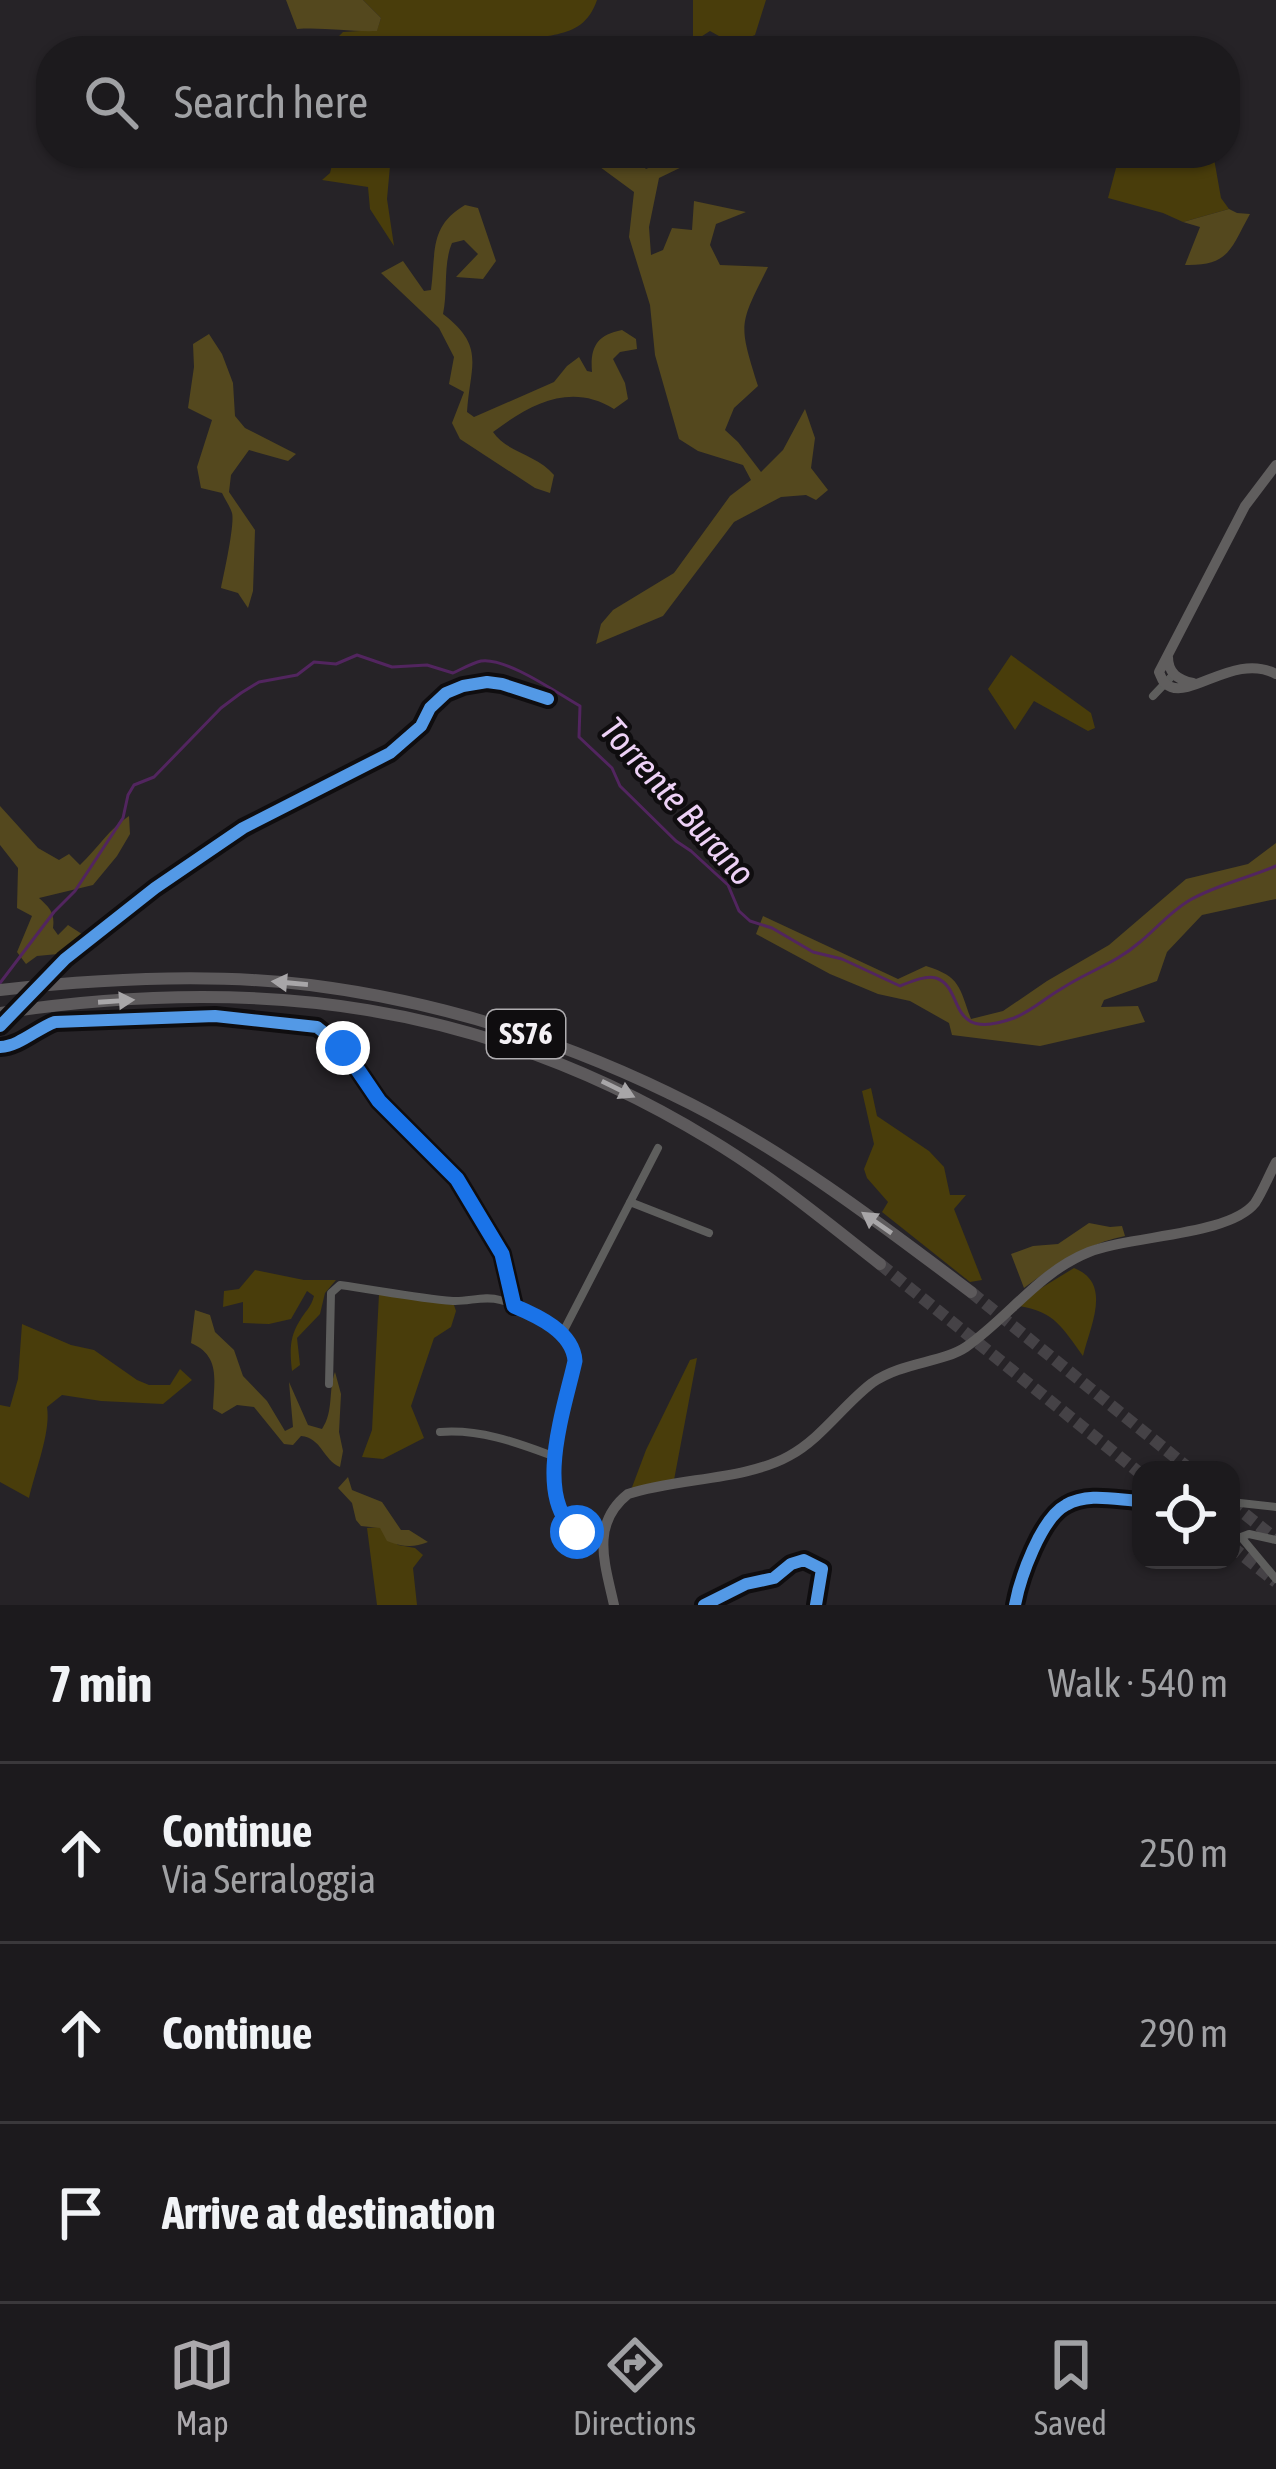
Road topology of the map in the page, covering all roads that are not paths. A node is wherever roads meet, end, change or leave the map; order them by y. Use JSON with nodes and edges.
{"nodes":[{"id":1,"x":1276,"y":465,"type":"edge"},
{"id":2,"x":1276,"y":674,"type":"edge"},
{"id":3,"x":1170,"y":680,"type":"junction"},
{"id":4,"x":1153,"y":696,"type":"dead end"},
{"id":5,"x":548,"y":699,"type":"dead end"},
{"id":6,"x":57,"y":967,"type":"tunnel mouth"},
{"id":7,"x":0,"y":990,"type":"edge"},
{"id":8,"x":5,"y":1014,"type":"edge"},
{"id":9,"x":0,"y":1025,"type":"edge"},
{"id":10,"x":0,"y":1047,"type":"edge"},
{"id":11,"x":658,"y":1148,"type":"dead end"},
{"id":12,"x":1276,"y":1162,"type":"edge"},
{"id":13,"x":630,"y":1202,"type":"junction"},
{"id":14,"x":709,"y":1233,"type":"dead end"},
{"id":15,"x":880,"y":1264,"type":"tunnel mouth"},
{"id":16,"x":971,"y":1292,"type":"tunnel mouth"},
{"id":17,"x":514,"y":1306,"type":"junction"},
{"id":18,"x":562,"y":1334,"type":"junction"},
{"id":19,"x":329,"y":1384,"type":"dead end"},
{"id":20,"x":440,"y":1432,"type":"dead end"},
{"id":21,"x":553,"y":1456,"type":"junction"},
{"id":22,"x":1132,"y":1500,"type":"edge"},
{"id":23,"x":1240,"y":1503,"type":"edge"},
{"id":24,"x":1276,"y":1507,"type":"edge"},
{"id":25,"x":602,"y":1536,"type":"junction"},
{"id":26,"x":1276,"y":1540,"type":"edge"},
{"id":27,"x":1276,"y":1579,"type":"edge"},
{"id":28,"x":614,"y":1605,"type":"edge"},
{"id":29,"x":704,"y":1605,"type":"edge"},
{"id":30,"x":816,"y":1605,"type":"edge"},
{"id":31,"x":1015,"y":1605,"type":"edge"}],
"edges":[{"from":1,"to":3,"type":"main road"},
{"from":2,"to":3,"type":"main road"},
{"from":3,"to":4,"type":"street"},
{"from":5,"to":6,"type":"street"},
{"from":16,"to":7,"type":"highway","number":"SS76","one_way":true},
{"from":8,"to":9,"type":"street"},
{"from":8,"to":15,"type":"highway","number":"SS76","one_way":true},
{"from":10,"to":17,"type":"street"},
{"from":11,"to":13,"type":"street"},
{"from":12,"to":25,"type":"main road"},
{"from":13,"to":14,"type":"street"},
{"from":13,"to":18,"type":"street"},
{"from":17,"to":18,"type":"street"},
{"from":17,"to":19,"type":"street"},
{"from":18,"to":21,"type":"street"},
{"from":20,"to":21,"type":"street"},
{"from":21,"to":25,"type":"street"},
{"from":22,"to":31,"type":"street"},
{"from":23,"to":24,"type":"street"},
{"from":25,"to":28,"type":"main road"},
{"from":26,"to":27,"type":"street"},
{"from":29,"to":30,"type":"street"}]}
